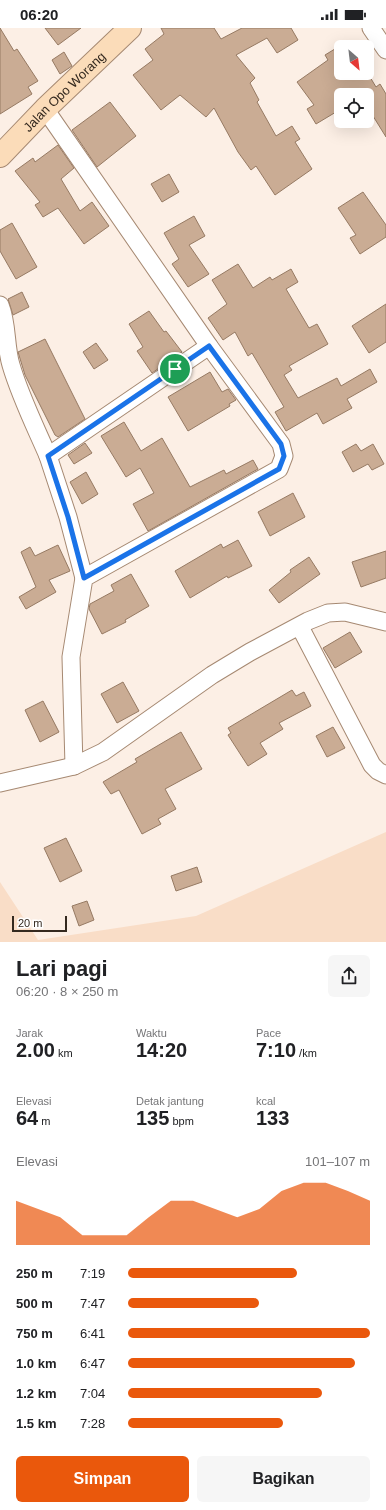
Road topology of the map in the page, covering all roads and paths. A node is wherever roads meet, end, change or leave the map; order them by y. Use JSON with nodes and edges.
{"nodes":[{"id":1,"x":130,"y":28,"type":"edge"},
{"id":2,"x":371,"y":28,"type":"edge"},
{"id":3,"x":386,"y":50,"type":"edge"},
{"id":4,"x":45,"y":109,"type":"junction"},
{"id":5,"x":0,"y":156,"type":"edge"},
{"id":6,"x":0,"y":305,"type":"edge"},
{"id":7,"x":209,"y":346,"type":"junction"},
{"id":8,"x":48,"y":456,"type":"junction"},
{"id":9,"x":84,"y":578,"type":"junction"},
{"id":10,"x":386,"y":622,"type":"edge"},
{"id":11,"x":300,"y":627,"type":"junction"},
{"id":12,"x":74,"y":766,"type":"junction"},
{"id":13,"x":386,"y":775,"type":"edge"},
{"id":14,"x":0,"y":783,"type":"edge"}],
"edges":[{"from":1,"to":4,"type":"street","name":"Jalan Opo Worang"},
{"from":2,"to":3,"type":"street"},
{"from":4,"to":5,"type":"street","name":"Jalan Opo Worang"},
{"from":4,"to":7,"type":"street"},
{"from":6,"to":8,"type":"street"},
{"from":7,"to":8,"type":"street"},
{"from":7,"to":9,"type":"street"},
{"from":8,"to":9,"type":"street"},
{"from":9,"to":12,"type":"street"},
{"from":10,"to":11,"type":"street"},
{"from":11,"to":12,"type":"street"},
{"from":11,"to":13,"type":"street"},
{"from":12,"to":14,"type":"street"}]}
